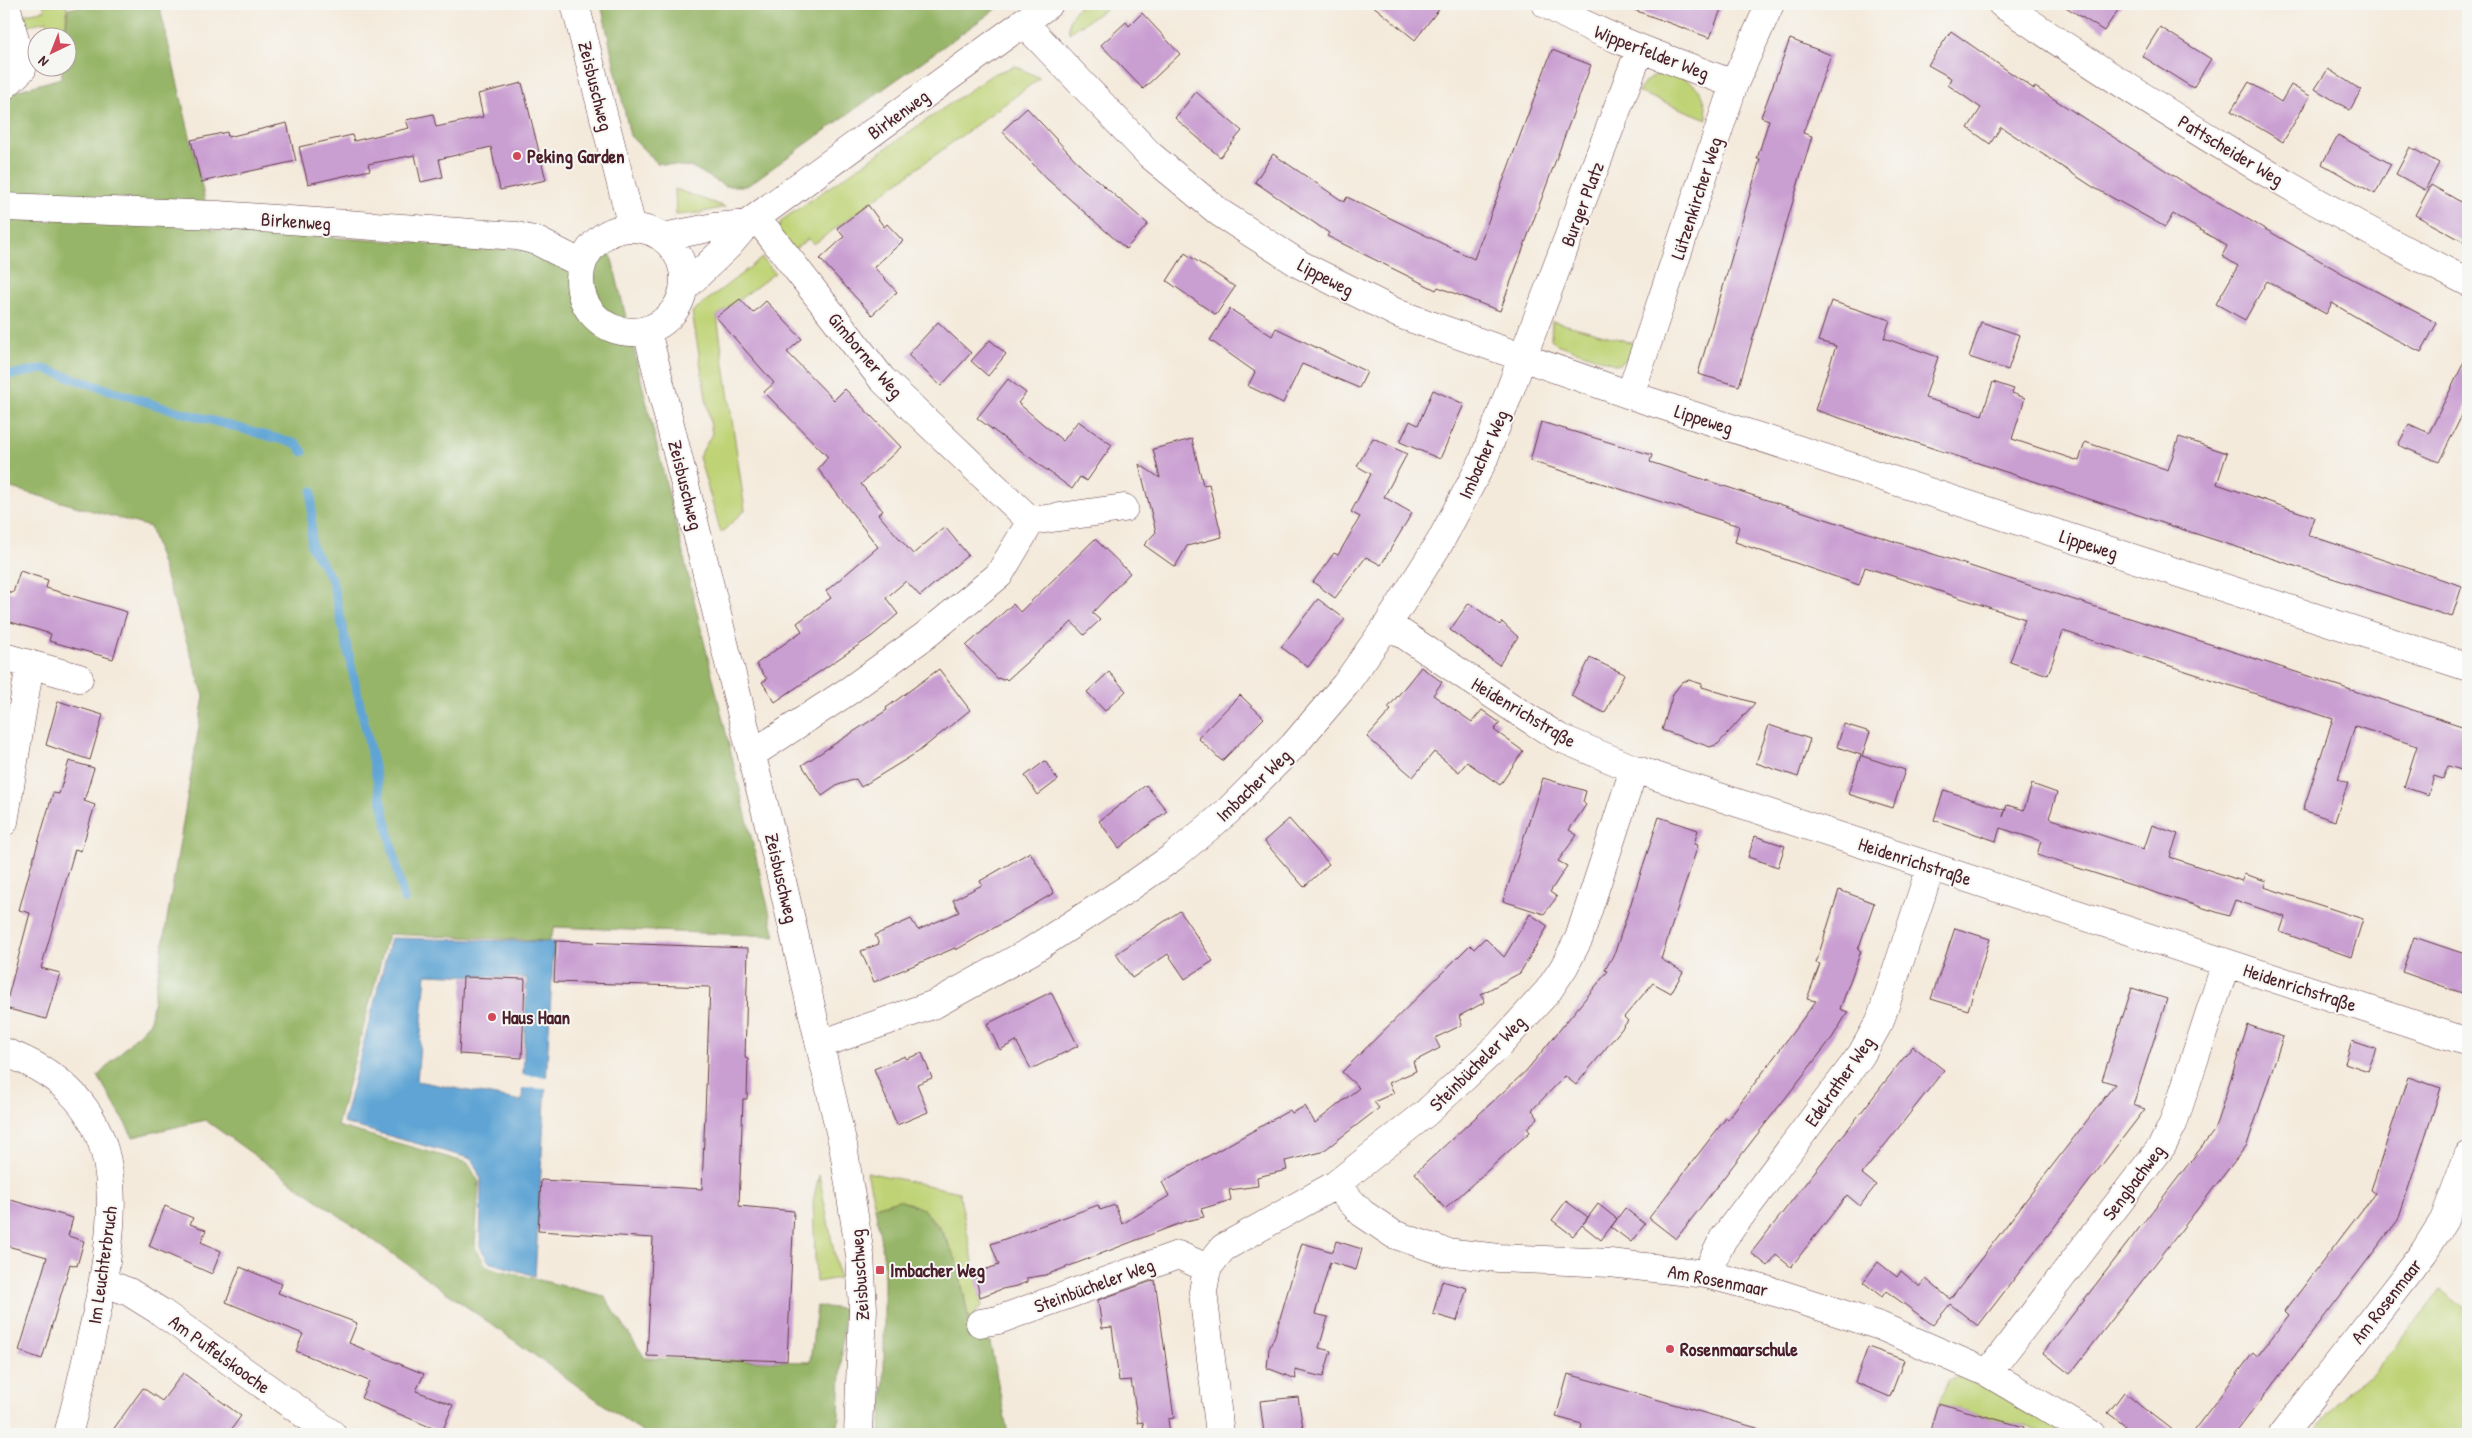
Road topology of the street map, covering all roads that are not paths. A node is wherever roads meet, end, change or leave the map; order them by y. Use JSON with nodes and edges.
{"nodes":[{"id":1,"x":6,"y":4,"type":"edge"},
{"id":2,"x":575,"y":4,"type":"edge"},
{"id":3,"x":1049,"y":4,"type":"edge"},
{"id":4,"x":1546,"y":4,"type":"edge"},
{"id":5,"x":1770,"y":4,"type":"edge"},
{"id":6,"x":2002,"y":4,"type":"edge"},
{"id":7,"x":1023,"y":22,"type":"junction"},
{"id":8,"x":1640,"y":49,"type":"junction"},
{"id":9,"x":1734,"y":84,"type":"junction"},
{"id":10,"x":4,"y":86,"type":"edge"},
{"id":11,"x":4,"y":207,"type":"edge"},
{"id":12,"x":752,"y":221,"type":"junction"},
{"id":13,"x":632,"y":227,"type":"junction"},
{"id":14,"x":663,"y":237,"type":"junction"},
{"id":15,"x":582,"y":264,"type":"junction"},
{"id":16,"x":2468,"y":282,"type":"edge"},
{"id":17,"x":685,"y":287,"type":"junction"},
{"id":18,"x":647,"y":330,"type":"junction"},
{"id":19,"x":1523,"y":359,"type":"junction"},
{"id":20,"x":1630,"y":395,"type":"junction"},
{"id":21,"x":1124,"y":508,"type":"dead end"},
{"id":22,"x":1031,"y":521,"type":"junction"},
{"id":23,"x":1388,"y":624,"type":"junction"},
{"id":24,"x":4,"y":657,"type":"edge"},
{"id":25,"x":30,"y":664,"type":"junction"},
{"id":26,"x":2468,"y":667,"type":"edge"},
{"id":27,"x":79,"y":678,"type":"dead end"},
{"id":28,"x":752,"y":754,"type":"junction"},
{"id":29,"x":1634,"y":769,"type":"junction"},
{"id":30,"x":4,"y":822,"type":"edge"},
{"id":31,"x":1930,"y":866,"type":"junction"},
{"id":32,"x":2226,"y":963,"type":"junction"},
{"id":33,"x":2468,"y":1042,"type":"edge"},
{"id":34,"x":821,"y":1044,"type":"junction"},
{"id":35,"x":4,"y":1052,"type":"edge"},
{"id":36,"x":2468,"y":1156,"type":"edge"},
{"id":37,"x":1335,"y":1185,"type":"junction"},
{"id":38,"x":1207,"y":1268,"type":"junction"},
{"id":39,"x":1706,"y":1274,"type":"junction"},
{"id":40,"x":103,"y":1282,"type":"junction"},
{"id":41,"x":980,"y":1323,"type":"dead end"},
{"id":42,"x":1988,"y":1373,"type":"junction"},
{"id":43,"x":320,"y":1431,"type":"edge"},
{"id":44,"x":68,"y":1434,"type":"edge"},
{"id":45,"x":858,"y":1434,"type":"edge"},
{"id":46,"x":1220,"y":1434,"type":"edge"},
{"id":47,"x":2091,"y":1434,"type":"edge"},
{"id":48,"x":2283,"y":1434,"type":"edge"}],
"edges":[{"from":1,"to":10,"type":"street"},
{"from":2,"to":13,"type":"street","name":"Zeisbuschweg"},
{"from":3,"to":7,"type":"street","name":"Birkenweg"},
{"from":4,"to":8,"type":"street","name":"Wipperfelder Weg"},
{"from":5,"to":9,"type":"street","name":"Lützenkircher Weg"},
{"from":6,"to":16,"type":"street","name":"Pattscheider Weg"},
{"from":7,"to":12,"type":"street","name":"Birkenweg"},
{"from":7,"to":19,"type":"street","name":"Lippeweg"},
{"from":8,"to":9,"type":"street","name":"Wipperfelder Weg"},
{"from":8,"to":19,"type":"street","name":"Burger Platz"},
{"from":9,"to":20,"type":"street","name":"Lützenkircher Weg"},
{"from":11,"to":15,"type":"street","name":"Birkenweg"},
{"from":12,"to":14,"type":"street"},
{"from":12,"to":17,"type":"street","name":"Birkenweg"},
{"from":12,"to":22,"type":"street","name":"Gimborner Weg"},
{"from":13,"to":14,"type":"street"},
{"from":13,"to":15,"type":"street"},
{"from":14,"to":17,"type":"street"},
{"from":15,"to":18,"type":"street"},
{"from":17,"to":18,"type":"street"},
{"from":18,"to":28,"type":"street","name":"Zeisbuschweg"},
{"from":19,"to":20,"type":"street","name":"Lippeweg"},
{"from":19,"to":23,"type":"street","name":"Imbacher Weg"},
{"from":20,"to":26,"type":"street","name":"Lippeweg"},
{"from":21,"to":22,"type":"street"},
{"from":22,"to":28,"type":"street"},
{"from":23,"to":29,"type":"street","name":"Heidenrichstraße"},
{"from":23,"to":34,"type":"street","name":"Imbacher Weg"},
{"from":24,"to":25,"type":"street"},
{"from":25,"to":27,"type":"street"},
{"from":25,"to":30,"type":"street"},
{"from":28,"to":34,"type":"street","name":"Zeisbuschweg"},
{"from":29,"to":31,"type":"street","name":"Heidenrichstraße"},
{"from":29,"to":37,"type":"street","name":"Steinbücheler Weg"},
{"from":31,"to":32,"type":"street","name":"Heidenrichstraße"},
{"from":31,"to":39,"type":"street","name":"Edelrather Weg"},
{"from":32,"to":33,"type":"street","name":"Heidenrichstraße"},
{"from":32,"to":42,"type":"street","name":"Sengbachweg"},
{"from":34,"to":45,"type":"street","name":"Zeisbuschweg"},
{"from":35,"to":40,"type":"street","name":"Im Leuchterbruch"},
{"from":36,"to":48,"type":"street","name":"Am Rosenmaar"},
{"from":37,"to":38,"type":"street","name":"Steinbücheler Weg"},
{"from":37,"to":39,"type":"street","name":"Am Rosenmaar"},
{"from":38,"to":41,"type":"street","name":"Steinbücheler Weg"},
{"from":38,"to":46,"type":"street","name":"Steinbücheler Weg"},
{"from":39,"to":42,"type":"street","name":"Am Rosenmaar"},
{"from":40,"to":43,"type":"street","name":"Am Puffelskooche"},
{"from":40,"to":44,"type":"street","name":"Im Leuchterbruch"},
{"from":42,"to":47,"type":"street","name":"Am Rosenmaar"}]}
